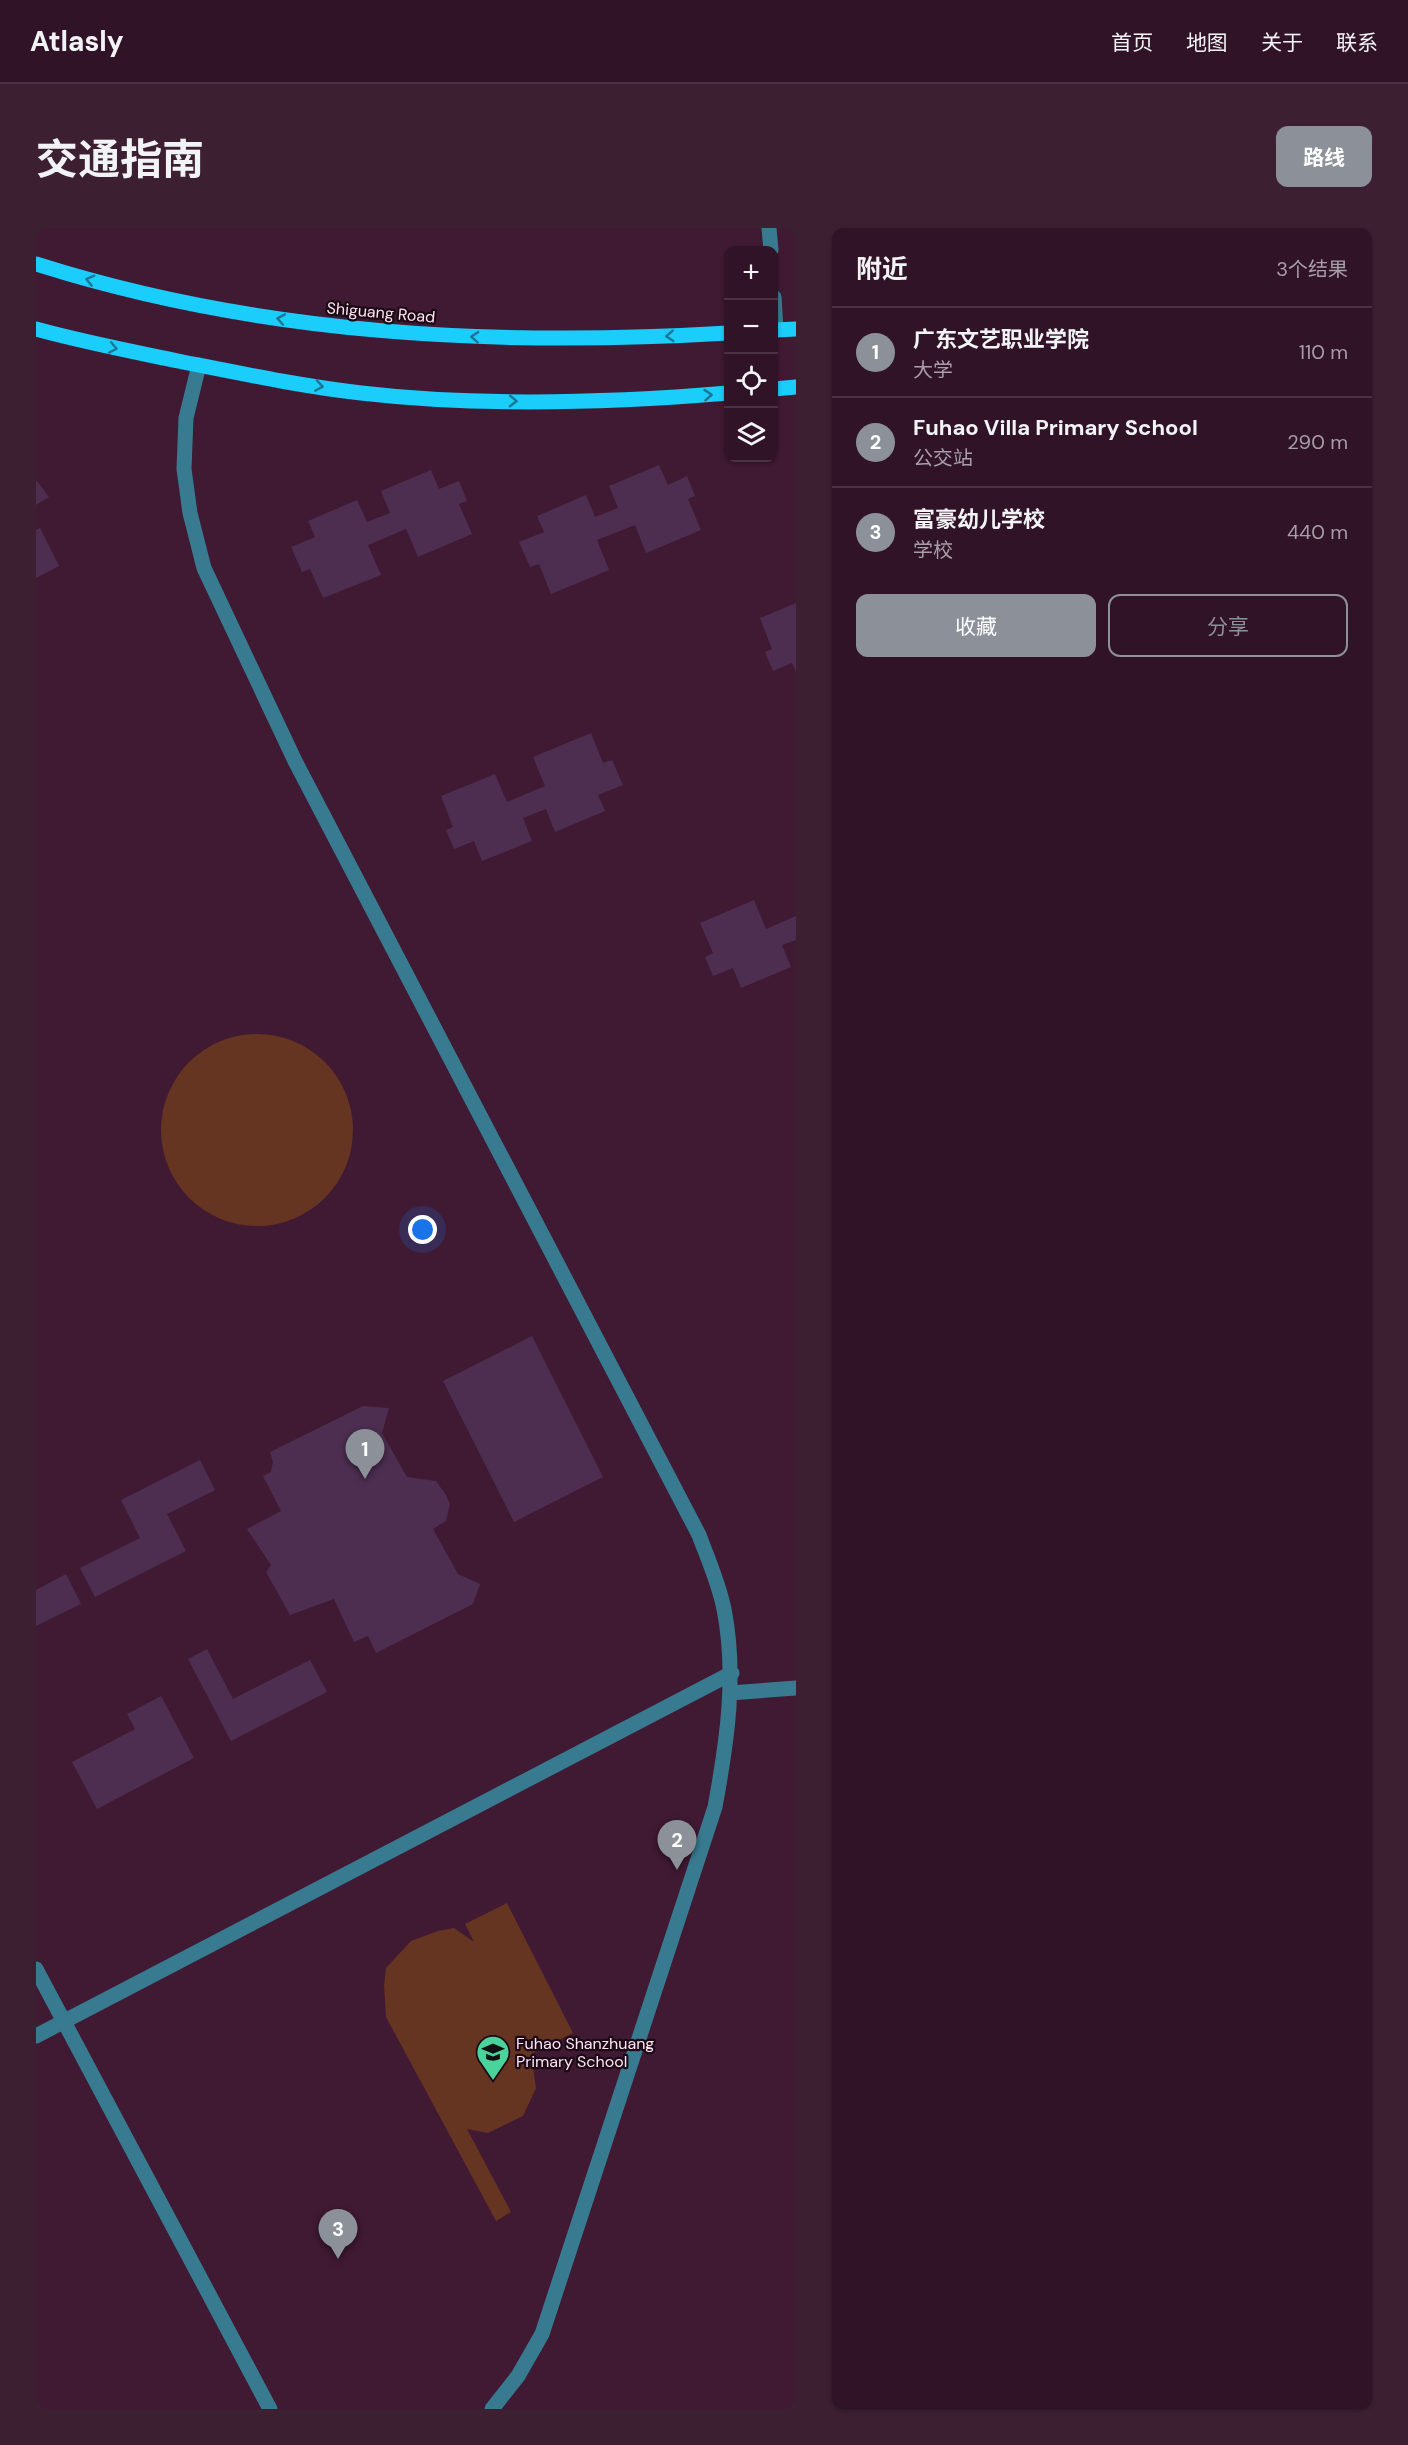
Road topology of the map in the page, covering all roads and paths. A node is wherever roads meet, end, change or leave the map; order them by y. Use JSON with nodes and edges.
{"nodes":[{"id":1,"x":769,"y":228,"type":"edge"},
{"id":2,"x":771,"y":246,"type":"edge"},
{"id":3,"x":36,"y":264,"type":"edge"},
{"id":4,"x":36,"y":329,"type":"edge"},
{"id":5,"x":796,"y":329,"type":"edge"},
{"id":6,"x":778,"y":330,"type":"edge"},
{"id":7,"x":724,"y":333,"type":"edge"},
{"id":8,"x":199,"y":365,"type":"junction"},
{"id":9,"x":795,"y":388,"type":"edge"},
{"id":10,"x":778,"y":389,"type":"edge"},
{"id":11,"x":724,"y":393,"type":"edge"},
{"id":12,"x":732,"y":1673,"type":"junction"},
{"id":13,"x":796,"y":1688,"type":"edge"},
{"id":14,"x":730,"y":1693,"type":"junction"},
{"id":15,"x":36,"y":1969,"type":"edge"},
{"id":16,"x":63,"y":2022,"type":"junction"},
{"id":17,"x":36,"y":2036,"type":"edge"},
{"id":18,"x":270,"y":2409,"type":"edge"},
{"id":19,"x":492,"y":2409,"type":"edge"}],
"edges":[{"from":1,"to":2,"type":"street"},
{"from":7,"to":3,"type":"main road","name":"Shiguang Road","one_way":true},
{"from":4,"to":8,"type":"main road","one_way":true},
{"from":5,"to":6,"type":"main road"},
{"from":8,"to":11,"type":"main road","one_way":true},
{"from":8,"to":12,"type":"street"},
{"from":9,"to":10,"type":"main road"},
{"from":12,"to":14,"type":"street"},
{"from":12,"to":16,"type":"street"},
{"from":13,"to":14,"type":"street"},
{"from":14,"to":19,"type":"street"},
{"from":15,"to":16,"type":"street"},
{"from":16,"to":17,"type":"street"},
{"from":16,"to":18,"type":"street"}]}
